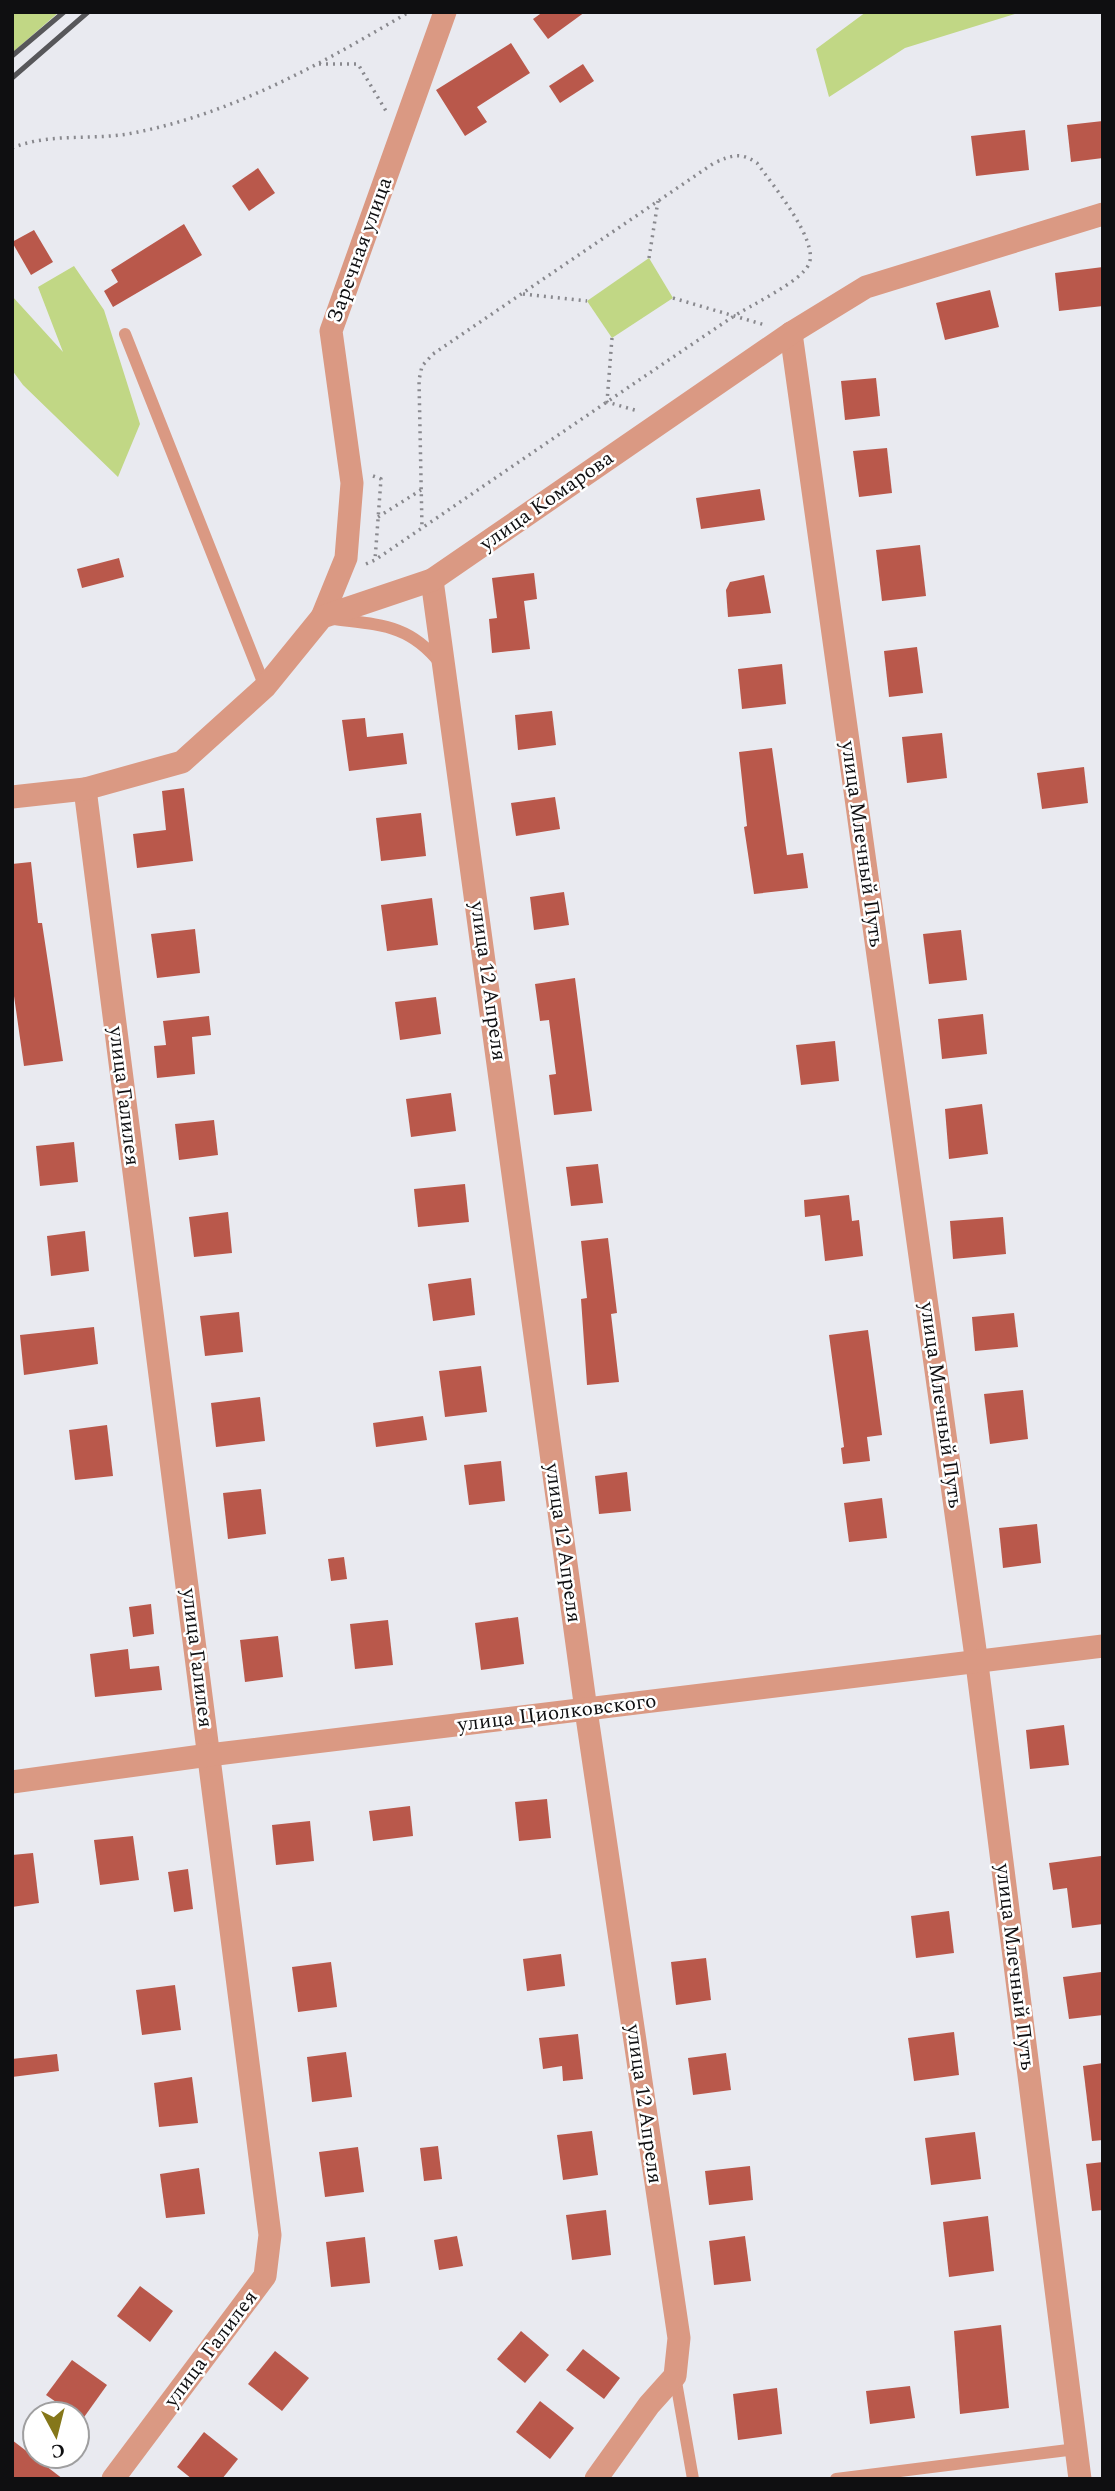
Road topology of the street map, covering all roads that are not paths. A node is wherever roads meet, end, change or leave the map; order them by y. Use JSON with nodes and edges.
{"nodes":[{"id":1,"x":445,"y":12,"type":"edge"},
{"id":2,"x":1103,"y":214,"type":"edge"},
{"id":3,"x":791,"y":333,"type":"junction"},
{"id":4,"x":125,"y":334,"type":"dead end"},
{"id":5,"x":432,"y":580,"type":"junction"},
{"id":6,"x":322,"y":617,"type":"junction"},
{"id":7,"x":446,"y":671,"type":"junction"},
{"id":8,"x":265,"y":687,"type":"junction"},
{"id":9,"x":85,"y":789,"type":"junction"},
{"id":10,"x":12,"y":797,"type":"edge"},
{"id":11,"x":1103,"y":1646,"type":"edge"},
{"id":12,"x":977,"y":1664,"type":"junction"},
{"id":13,"x":586,"y":1710,"type":"junction"},
{"id":14,"x":209,"y":1755,"type":"junction"},
{"id":15,"x":12,"y":1782,"type":"edge"},
{"id":16,"x":675,"y":2376,"type":"junction"},
{"id":17,"x":1076,"y":2449,"type":"junction"},
{"id":18,"x":113,"y":2479,"type":"edge"},
{"id":19,"x":596,"y":2479,"type":"edge"},
{"id":20,"x":693,"y":2479,"type":"edge"},
{"id":21,"x":836,"y":2479,"type":"edge"},
{"id":22,"x":1080,"y":2479,"type":"edge"}],
"edges":[{"from":1,"to":6,"type":"street","name":"Заречная улица"},
{"from":2,"to":3,"type":"street","name":"улица Комарова"},
{"from":3,"to":5,"type":"street","name":"улица Комарова"},
{"from":3,"to":12,"type":"street","name":"улица Млечный Путь"},
{"from":4,"to":8,"type":"lane"},
{"from":5,"to":6,"type":"street","name":"улица Комарова"},
{"from":5,"to":7,"type":"street","name":"улица 12 Апреля"},
{"from":6,"to":7,"type":"lane"},
{"from":6,"to":8,"type":"street"},
{"from":7,"to":13,"type":"street","name":"улица 12 Апреля"},
{"from":8,"to":9,"type":"street"},
{"from":9,"to":10,"type":"street"},
{"from":9,"to":14,"type":"street","name":"улица Галилея"},
{"from":11,"to":12,"type":"street","name":"улица Циолковского"},
{"from":12,"to":13,"type":"street","name":"улица Циолковского"},
{"from":12,"to":17,"type":"street","name":"улица Млечный Путь"},
{"from":13,"to":14,"type":"street","name":"улица Циолковского"},
{"from":13,"to":16,"type":"street","name":"улица 12 Апреля"},
{"from":14,"to":15,"type":"street","name":"улица Циолковского"},
{"from":14,"to":18,"type":"street","name":"улица Галилея"},
{"from":16,"to":19,"type":"street"},
{"from":16,"to":20,"type":"lane"},
{"from":17,"to":21,"type":"lane"},
{"from":17,"to":22,"type":"street","name":"улица Млечный Путь"}]}
